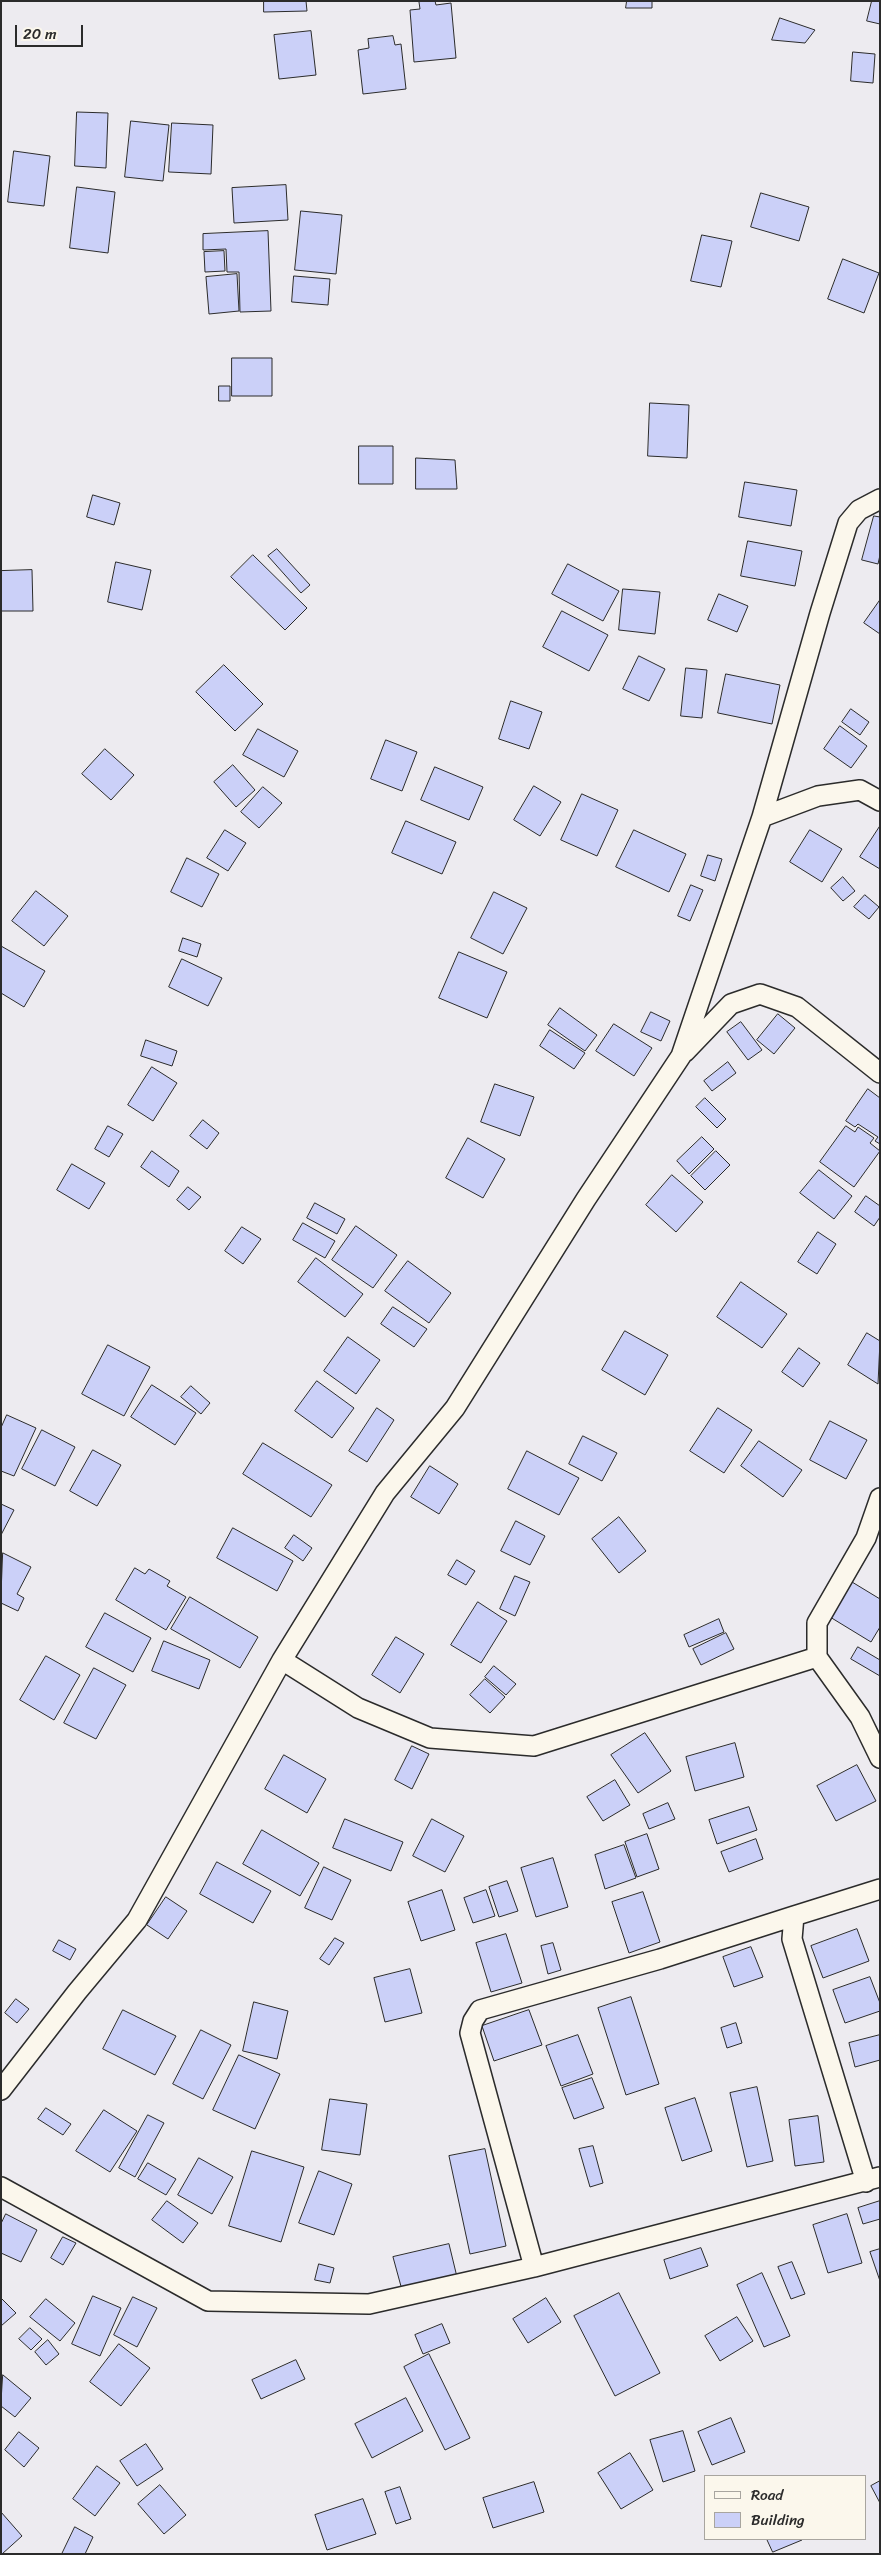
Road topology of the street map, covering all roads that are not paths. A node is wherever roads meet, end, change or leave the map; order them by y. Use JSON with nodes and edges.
{"nodes":[{"id":1,"x":880,"y":499,"type":"edge"},
{"id":2,"x":880,"y":801,"type":"edge"},
{"id":3,"x":762,"y":817,"type":"junction"},
{"id":4,"x":681,"y":1056,"type":"junction"},
{"id":5,"x":880,"y":1073,"type":"edge"},
{"id":6,"x":880,"y":1498,"type":"edge"},
{"id":7,"x":817,"y":1657,"type":"junction"},
{"id":8,"x":282,"y":1660,"type":"junction"},
{"id":9,"x":880,"y":1758,"type":"edge"},
{"id":10,"x":880,"y":1889,"type":"edge"},
{"id":11,"x":794,"y":1916,"type":"junction"},
{"id":12,"x":1,"y":2090,"type":"edge"},
{"id":13,"x":873,"y":2180,"type":"edge"},
{"id":14,"x":1,"y":2187,"type":"edge"},
{"id":15,"x":534,"y":2267,"type":"junction"}],
"edges":[{"from":1,"to":3,"type":"street"},
{"from":2,"to":3,"type":"street"},
{"from":3,"to":4,"type":"street"},
{"from":4,"to":5,"type":"street"},
{"from":4,"to":8,"type":"street"},
{"from":6,"to":7,"type":"street"},
{"from":7,"to":8,"type":"street"},
{"from":7,"to":9,"type":"street"},
{"from":8,"to":12,"type":"street"},
{"from":10,"to":11,"type":"street"},
{"from":11,"to":13,"type":"street"},
{"from":11,"to":15,"type":"street"},
{"from":13,"to":15,"type":"street"},
{"from":14,"to":15,"type":"street"}]}
